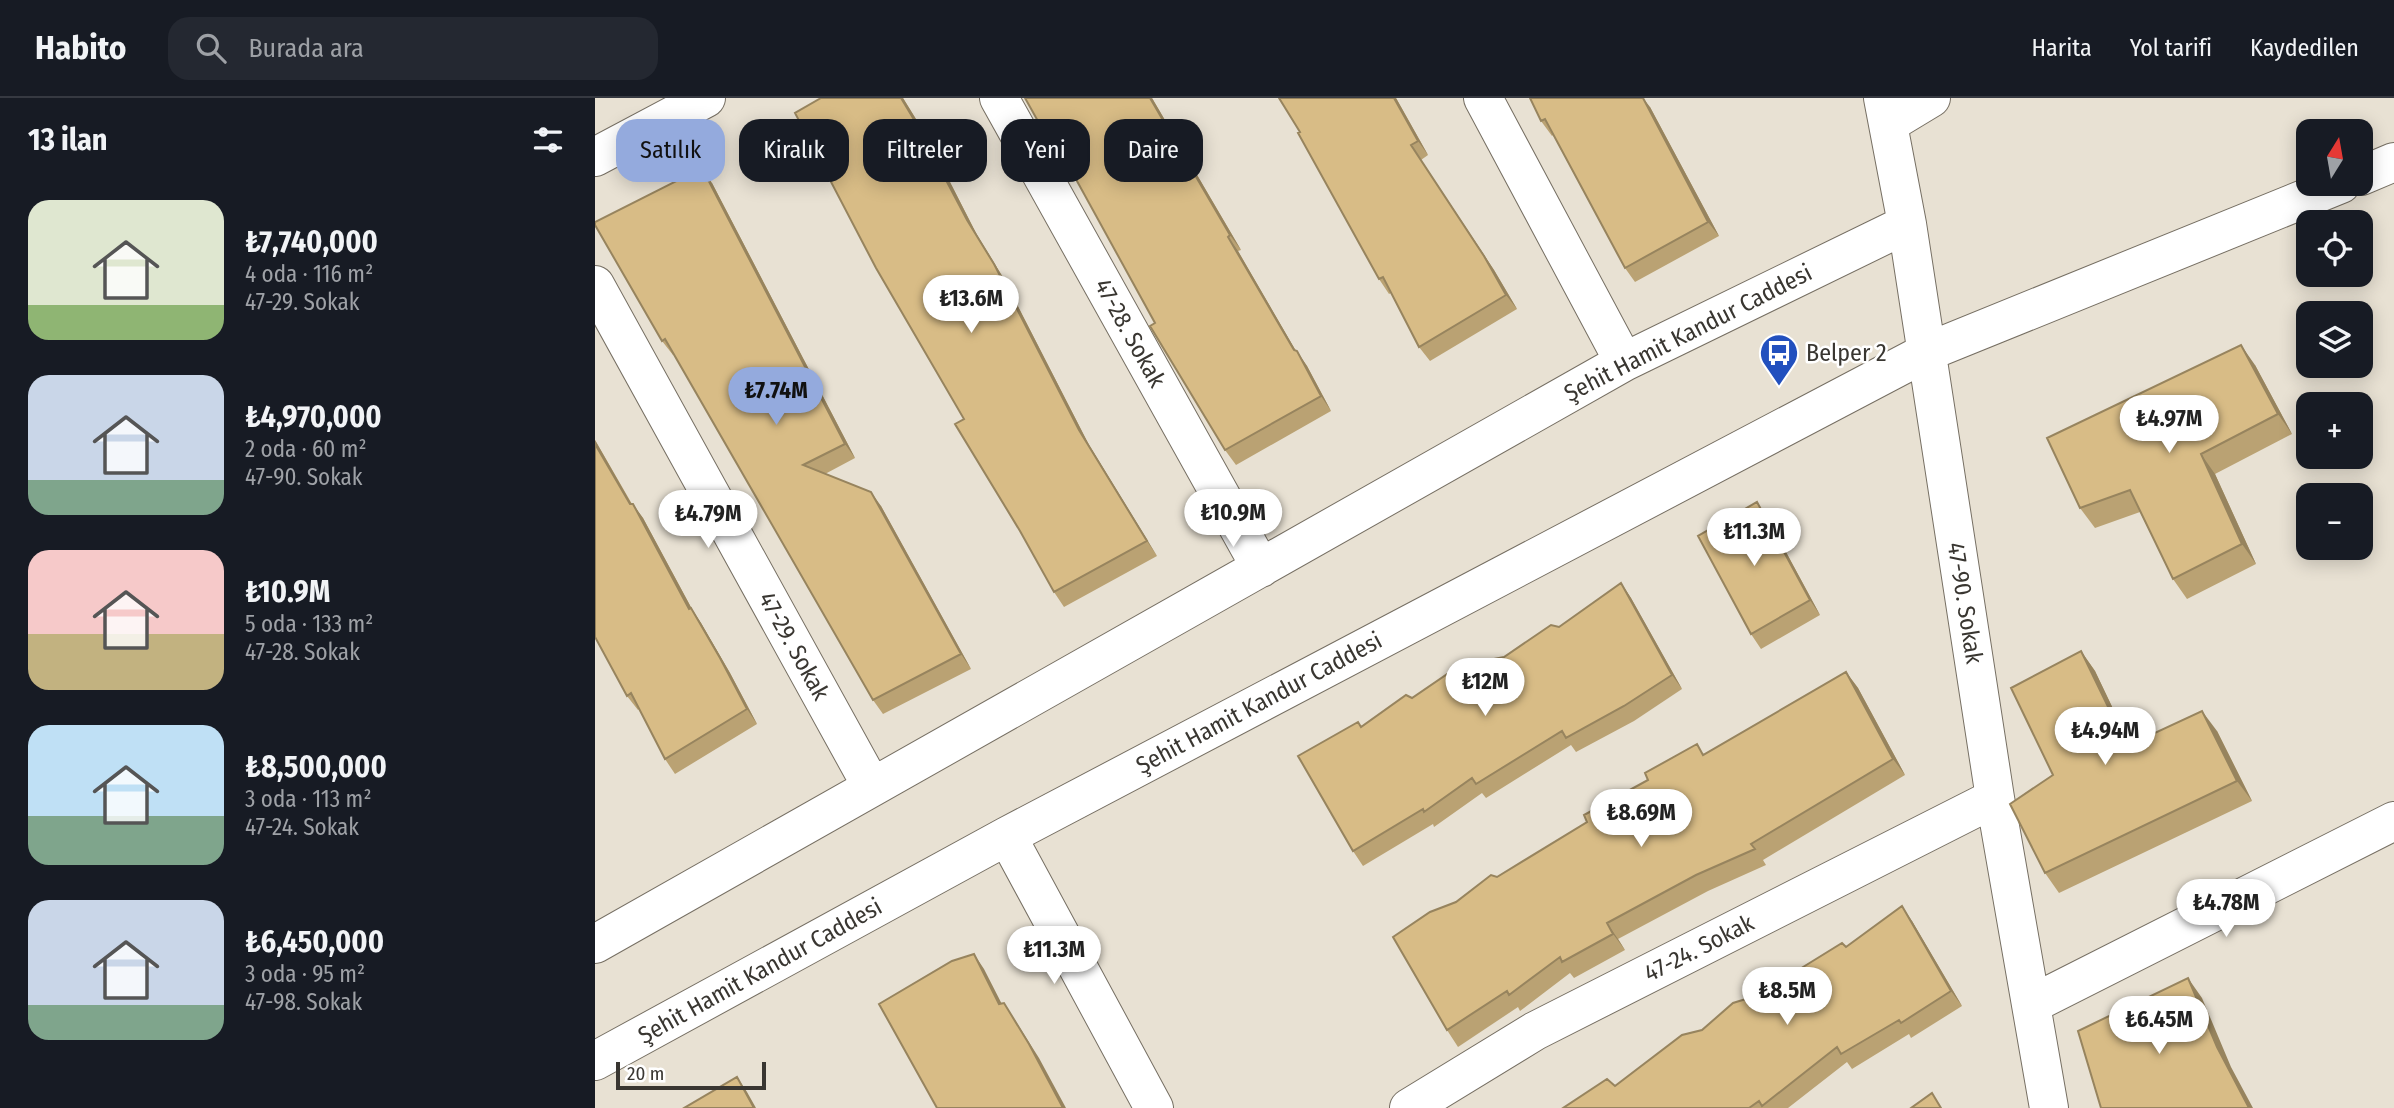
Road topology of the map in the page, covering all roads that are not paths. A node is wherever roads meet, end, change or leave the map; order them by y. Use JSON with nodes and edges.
{"nodes":[{"id":1,"x":706,"y":98,"type":"edge"},
{"id":2,"x":999,"y":98,"type":"edge"},
{"id":3,"x":1483,"y":98,"type":"edge"},
{"id":4,"x":1931,"y":98,"type":"edge"},
{"id":5,"x":1886,"y":111,"type":"edge"},
{"id":6,"x":595,"y":157,"type":"edge"},
{"id":7,"x":2394,"y":162,"type":"edge"},
{"id":8,"x":2373,"y":171,"type":"edge"},
{"id":9,"x":2311,"y":196,"type":"edge"},
{"id":10,"x":1907,"y":223,"type":"junction"},
{"id":11,"x":595,"y":285,"type":"edge"},
{"id":12,"x":1927,"y":352,"type":"junction"},
{"id":13,"x":1624,"y":362,"type":"junction"},
{"id":14,"x":1261,"y":568,"type":"junction"},
{"id":15,"x":872,"y":787,"type":"junction"},
{"id":16,"x":1996,"y":798,"type":"junction"},
{"id":17,"x":2394,"y":821,"type":"edge"},
{"id":18,"x":1007,"y":836,"type":"junction"},
{"id":19,"x":595,"y":944,"type":"edge"},
{"id":20,"x":2032,"y":1004,"type":"junction"},
{"id":21,"x":595,"y":1061,"type":"edge"},
{"id":22,"x":1154,"y":1108,"type":"edge"},
{"id":23,"x":1409,"y":1108,"type":"edge"},
{"id":24,"x":2049,"y":1108,"type":"edge"}],
"edges":[{"from":1,"to":6,"type":"street"},
{"from":2,"to":14,"type":"street","name":"47-28. Sokak"},
{"from":3,"to":13,"type":"street"},
{"from":4,"to":5,"type":"street"},
{"from":5,"to":10,"type":"street","name":"47-90. Sokak"},
{"from":7,"to":8,"type":"street"},
{"from":9,"to":12,"type":"street","name":"Şehit Hamit Kandur Caddesi"},
{"from":10,"to":12,"type":"street","name":"47-90. Sokak"},
{"from":10,"to":13,"type":"street","name":"Şehit Hamit Kandur Caddesi"},
{"from":11,"to":15,"type":"street","name":"47-29. Sokak"},
{"from":12,"to":16,"type":"street","name":"47-90. Sokak"},
{"from":12,"to":18,"type":"street","name":"Şehit Hamit Kandur Caddesi"},
{"from":13,"to":14,"type":"street","name":"Şehit Hamit Kandur Caddesi"},
{"from":14,"to":15,"type":"street","name":"Şehit Hamit Kandur Caddesi"},
{"from":15,"to":19,"type":"street","name":"Şehit Hamit Kandur Caddesi"},
{"from":16,"to":20,"type":"street","name":"47-90. Sokak"},
{"from":16,"to":23,"type":"street","name":"47-24. Sokak"},
{"from":17,"to":20,"type":"street"},
{"from":18,"to":21,"type":"street","name":"Şehit Hamit Kandur Caddesi"},
{"from":18,"to":22,"type":"street"},
{"from":20,"to":24,"type":"street","name":"47-90. Sokak"}]}
